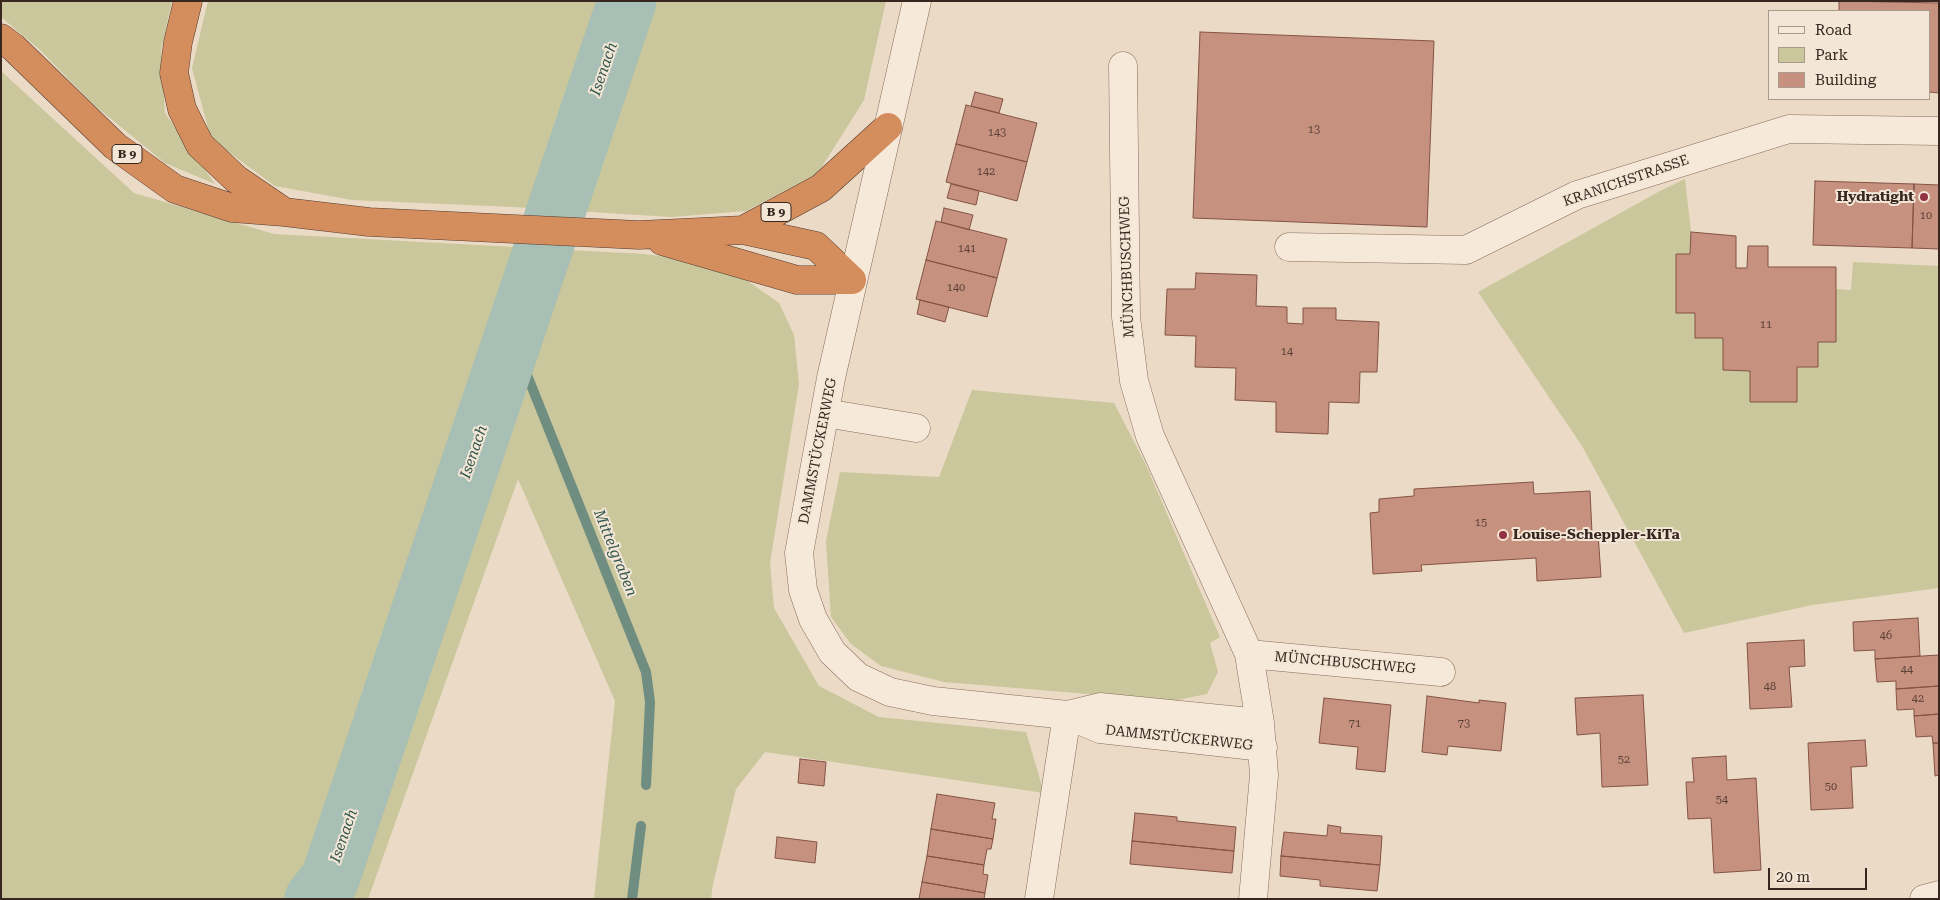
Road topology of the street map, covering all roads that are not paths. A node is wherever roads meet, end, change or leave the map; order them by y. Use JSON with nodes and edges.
{"nodes":[{"id":1,"x":188,"y":1,"type":"edge"},
{"id":2,"x":917,"y":1,"type":"edge"},
{"id":3,"x":1,"y":38,"type":"edge"},
{"id":4,"x":1123,"y":66,"type":"dead end"},
{"id":5,"x":888,"y":127,"type":"junction"},
{"id":6,"x":1939,"y":131,"type":"edge"},
{"id":7,"x":284,"y":212,"type":"junction"},
{"id":8,"x":743,"y":230,"type":"junction"},
{"id":9,"x":639,"y":235,"type":"junction"},
{"id":10,"x":1289,"y":247,"type":"dead end"},
{"id":11,"x":852,"y":280,"type":"junction"},
{"id":12,"x":825,"y":414,"type":"junction"},
{"id":13,"x":916,"y":428,"type":"dead end"},
{"id":14,"x":1249,"y":654,"type":"junction"},
{"id":15,"x":1441,"y":672,"type":"dead end"},
{"id":16,"x":1067,"y":715,"type":"junction"},
{"id":17,"x":1261,"y":735,"type":"junction"},
{"id":18,"x":1939,"y":895,"type":"edge"},
{"id":19,"x":1039,"y":899,"type":"edge"},
{"id":20,"x":1253,"y":899,"type":"edge"},
{"id":21,"x":1924,"y":899,"type":"edge"}],
"edges":[{"from":1,"to":7,"type":"highway","number":"B 9"},
{"from":2,"to":5,"type":"street","name":"DAMMSTÜCKERWEG"},
{"from":3,"to":7,"type":"highway","number":"B 9"},
{"from":4,"to":14,"type":"street","name":"MÜNCHBUSCHWEG"},
{"from":5,"to":8,"type":"highway","number":"B 9"},
{"from":5,"to":11,"type":"street","name":"DAMMSTÜCKERWEG"},
{"from":6,"to":10,"type":"street","name":"KRANICHSTRASSE"},
{"from":7,"to":9,"type":"highway","number":"B 9"},
{"from":8,"to":9,"type":"highway","number":"B 9"},
{"from":8,"to":11,"type":"highway","number":"B 9"},
{"from":9,"to":11,"type":"highway","number":"B 9"},
{"from":11,"to":12,"type":"street","name":"DAMMSTÜCKERWEG"},
{"from":12,"to":13,"type":"street"},
{"from":12,"to":16,"type":"street","name":"DAMMSTÜCKERWEG"},
{"from":14,"to":15,"type":"street","name":"MÜNCHBUSCHWEG"},
{"from":14,"to":17,"type":"street","name":"MÜNCHBUSCHWEG"},
{"from":16,"to":17,"type":"street","name":"DAMMSTÜCKERWEG"},
{"from":16,"to":19,"type":"street"},
{"from":17,"to":20,"type":"street","name":"MÜNCHBUSCHWEG"},
{"from":18,"to":21,"type":"street"}]}
